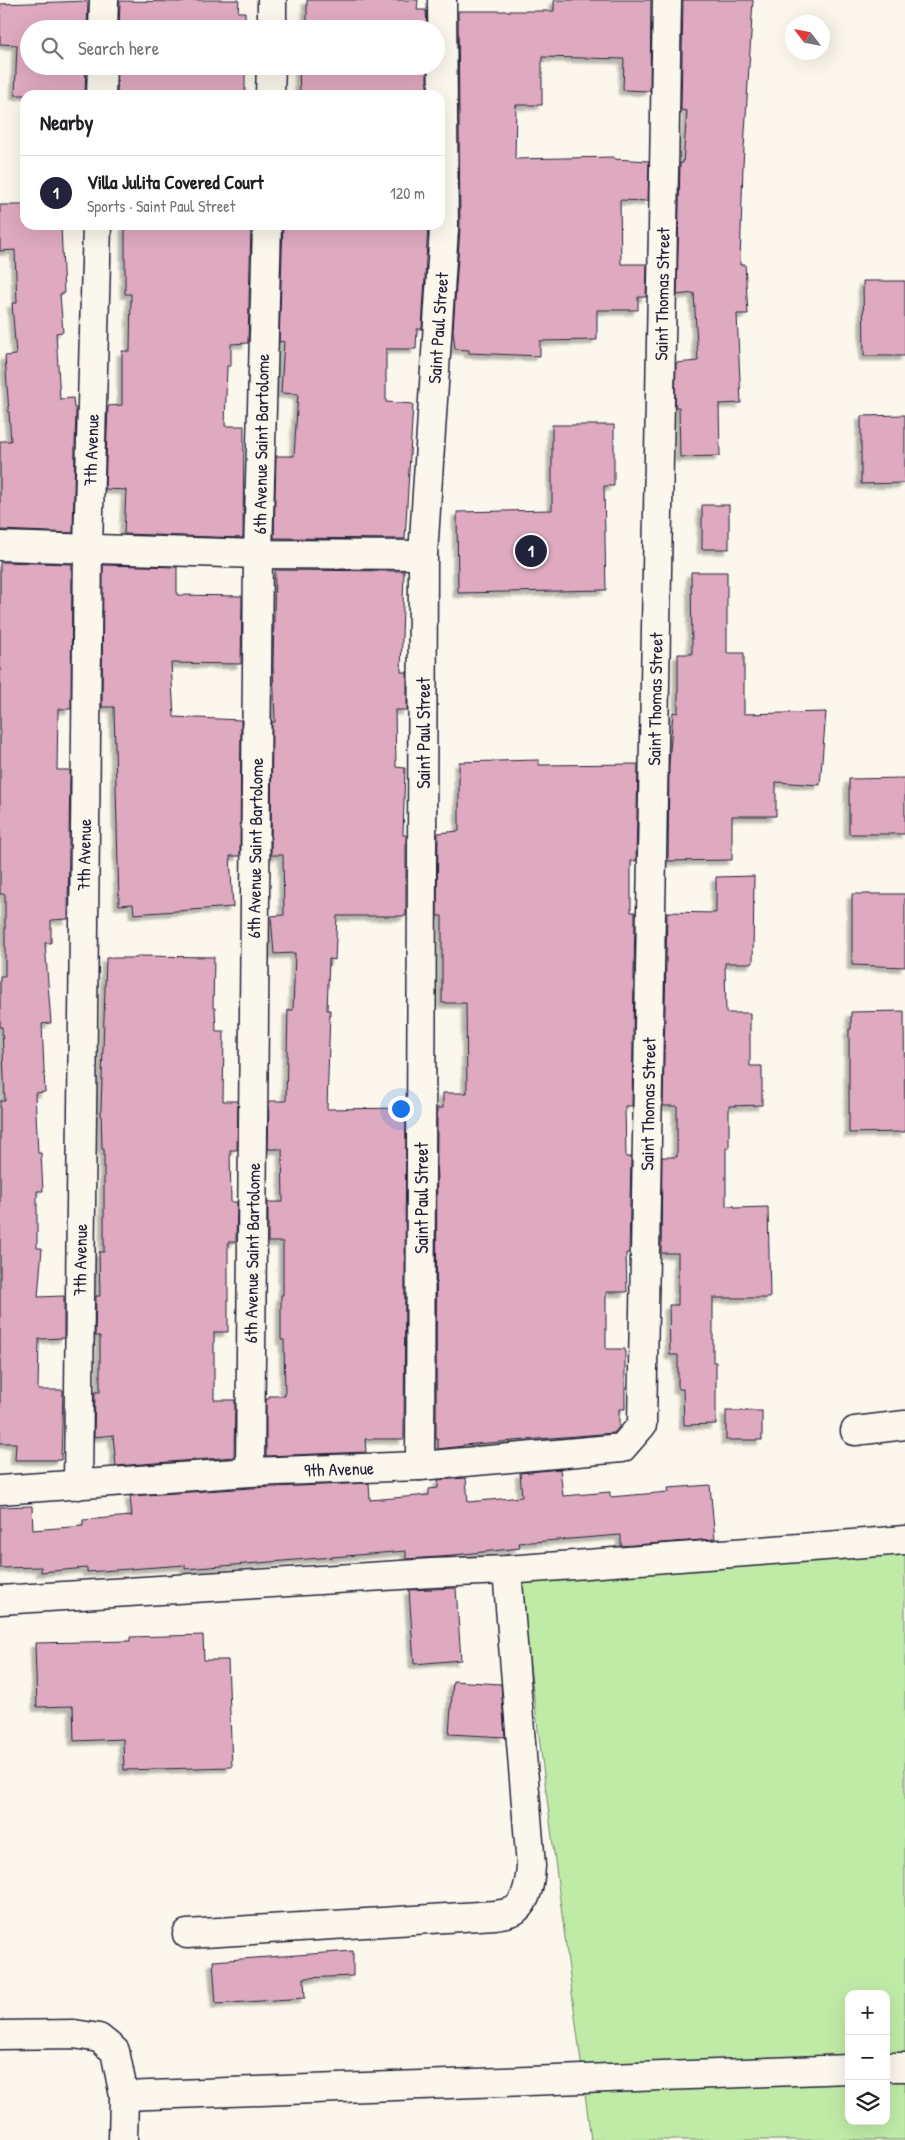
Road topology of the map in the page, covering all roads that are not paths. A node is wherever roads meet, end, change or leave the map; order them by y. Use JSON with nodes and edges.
{"nodes":[{"id":1,"x":104,"y":0,"type":"edge"},
{"id":2,"x":272,"y":0,"type":"edge"},
{"id":3,"x":442,"y":0,"type":"edge"},
{"id":4,"x":668,"y":0,"type":"edge"},
{"id":5,"x":103,"y":20,"type":"edge"},
{"id":6,"x":272,"y":20,"type":"edge"},
{"id":7,"x":442,"y":20,"type":"edge"},
{"id":8,"x":102,"y":75,"type":"edge"},
{"id":9,"x":271,"y":75,"type":"edge"},
{"id":10,"x":443,"y":75,"type":"edge"},
{"id":11,"x":101,"y":90,"type":"edge"},
{"id":12,"x":270,"y":90,"type":"edge"},
{"id":13,"x":443,"y":90,"type":"edge"},
{"id":14,"x":97,"y":230,"type":"edge"},
{"id":15,"x":266,"y":230,"type":"edge"},
{"id":16,"x":444,"y":230,"type":"edge"},
{"id":17,"x":0,"y":546,"type":"edge"},
{"id":18,"x":88,"y":548,"type":"junction"},
{"id":19,"x":258,"y":554,"type":"junction"},
{"id":20,"x":423,"y":555,"type":"junction"},
{"id":21,"x":642,"y":1399,"type":"joint"},
{"id":22,"x":905,"y":1425,"type":"edge"},
{"id":23,"x":855,"y":1431,"type":"dead end"},
{"id":24,"x":420,"y":1466,"type":"junction"},
{"id":25,"x":250,"y":1472,"type":"junction"},
{"id":26,"x":78,"y":1485,"type":"junction"},
{"id":27,"x":0,"y":1490,"type":"edge"},
{"id":28,"x":905,"y":1540,"type":"edge"},
{"id":29,"x":507,"y":1570,"type":"junction"},
{"id":30,"x":0,"y":1600,"type":"edge"},
{"id":31,"x":187,"y":1934,"type":"dead end"},
{"id":32,"x":0,"y":2035,"type":"edge"},
{"id":33,"x":890,"y":2067,"type":"edge"},
{"id":34,"x":905,"y":2067,"type":"edge"},
{"id":35,"x":845,"y":2069,"type":"edge"},
{"id":36,"x":124,"y":2096,"type":"junction"},
{"id":37,"x":123,"y":2140,"type":"edge"}],
"edges":[{"from":1,"to":5,"type":"street"},
{"from":2,"to":6,"type":"street"},
{"from":3,"to":7,"type":"street","name":"Saint Paul Street"},
{"from":4,"to":21,"type":"street","name":"Saint Thomas Street"},
{"from":8,"to":11,"type":"street"},
{"from":9,"to":12,"type":"street"},
{"from":10,"to":13,"type":"street","name":"Saint Paul Street"},
{"from":14,"to":18,"type":"street","name":"7th Avenue"},
{"from":15,"to":19,"type":"street","name":"6th Avenue Saint Bartolome"},
{"from":16,"to":20,"type":"street","name":"Saint Paul Street"},
{"from":17,"to":18,"type":"street"},
{"from":18,"to":19,"type":"street"},
{"from":18,"to":26,"type":"street","name":"7th Avenue"},
{"from":19,"to":20,"type":"street"},
{"from":19,"to":25,"type":"street","name":"6th Avenue Saint Bartolome"},
{"from":20,"to":24,"type":"street","name":"Saint Paul Street"},
{"from":21,"to":24,"type":"street","name":"9th Avenue"},
{"from":22,"to":23,"type":"street"},
{"from":24,"to":25,"type":"street","name":"9th Avenue"},
{"from":25,"to":26,"type":"street","name":"9th Avenue"},
{"from":26,"to":27,"type":"street","name":"9th Avenue"},
{"from":28,"to":29,"type":"street"},
{"from":29,"to":30,"type":"street"},
{"from":29,"to":31,"type":"street"},
{"from":32,"to":36,"type":"street"},
{"from":33,"to":34,"type":"street"},
{"from":35,"to":36,"type":"street"},
{"from":36,"to":37,"type":"street"}]}
